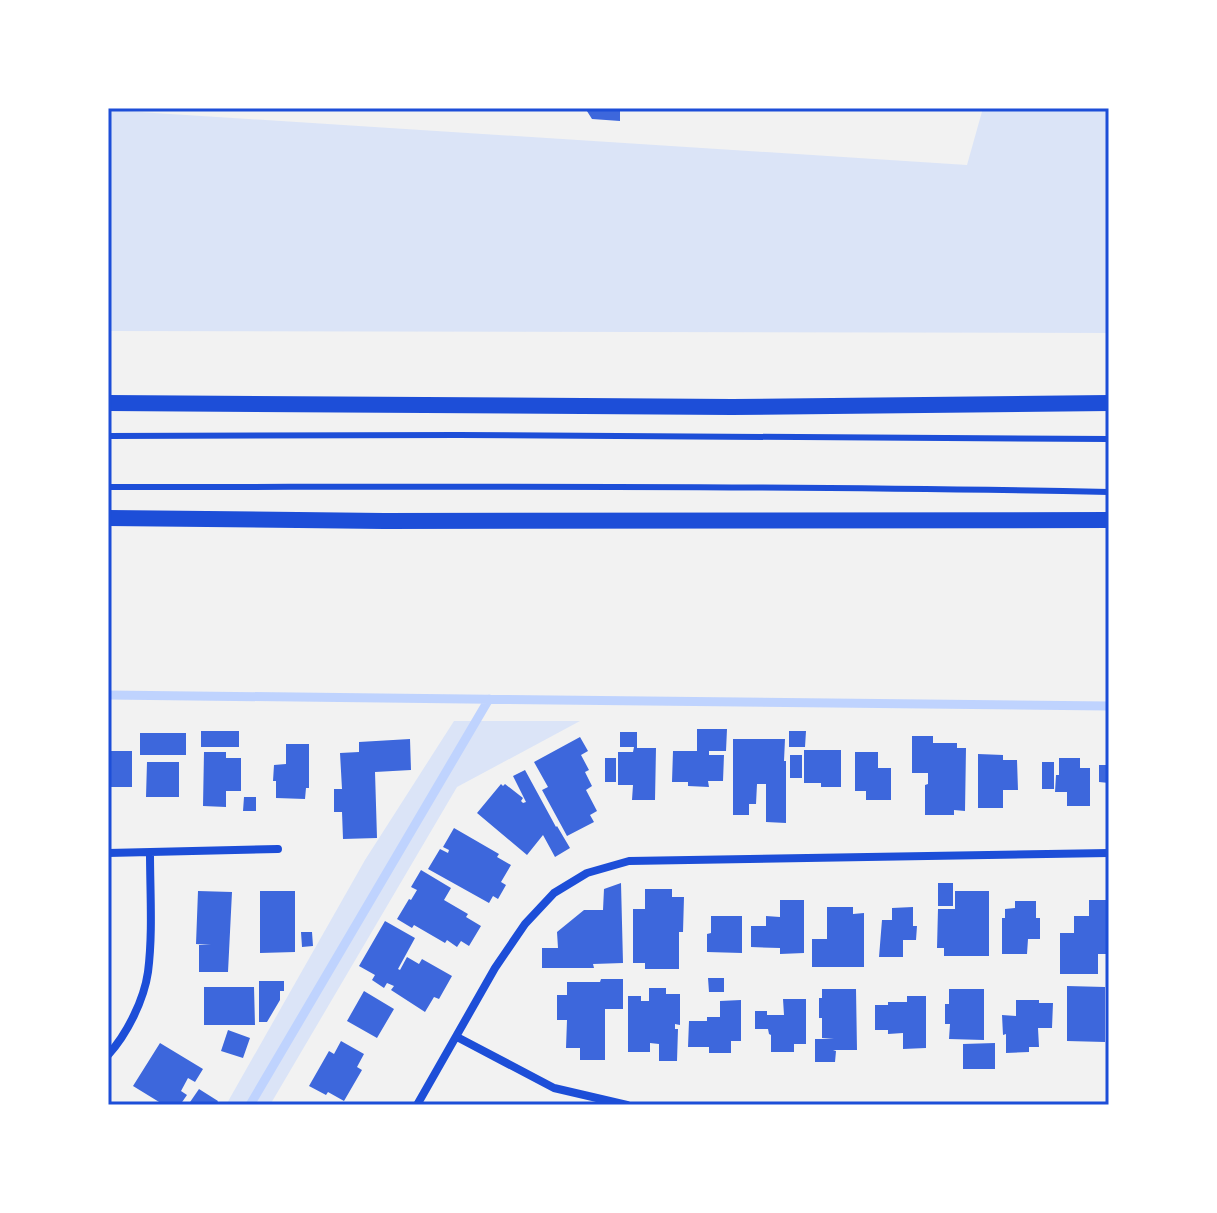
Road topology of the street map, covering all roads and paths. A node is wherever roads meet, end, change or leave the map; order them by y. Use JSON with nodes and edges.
{"nodes":[{"id":1,"x":108,"y":403,"type":"edge"},
{"id":2,"x":1109,"y":403,"type":"edge"},
{"id":3,"x":108,"y":436,"type":"edge"},
{"id":4,"x":1109,"y":439,"type":"edge"},
{"id":5,"x":108,"y":487,"type":"edge"},
{"id":6,"x":1109,"y":492,"type":"edge"},
{"id":7,"x":108,"y":518,"type":"edge"},
{"id":8,"x":1109,"y":520,"type":"edge"},
{"id":9,"x":278,"y":849,"type":"dead end"},
{"id":10,"x":108,"y":853,"type":"edge"},
{"id":11,"x":150,"y":853,"type":"junction"},
{"id":12,"x":1109,"y":853,"type":"edge"},
{"id":13,"x":457,"y":1037,"type":"junction"},
{"id":14,"x":108,"y":1055,"type":"edge"},
{"id":15,"x":417,"y":1105,"type":"edge"},
{"id":16,"x":627,"y":1105,"type":"edge"}],
"edges":[{"from":1,"to":2,"type":"main road"},
{"from":3,"to":4,"type":"lane"},
{"from":5,"to":6,"type":"lane"},
{"from":7,"to":8,"type":"main road"},
{"from":9,"to":11,"type":"street"},
{"from":10,"to":11,"type":"street"},
{"from":11,"to":14,"type":"street"},
{"from":12,"to":13,"type":"street"},
{"from":13,"to":15,"type":"street"},
{"from":13,"to":16,"type":"street"}]}
